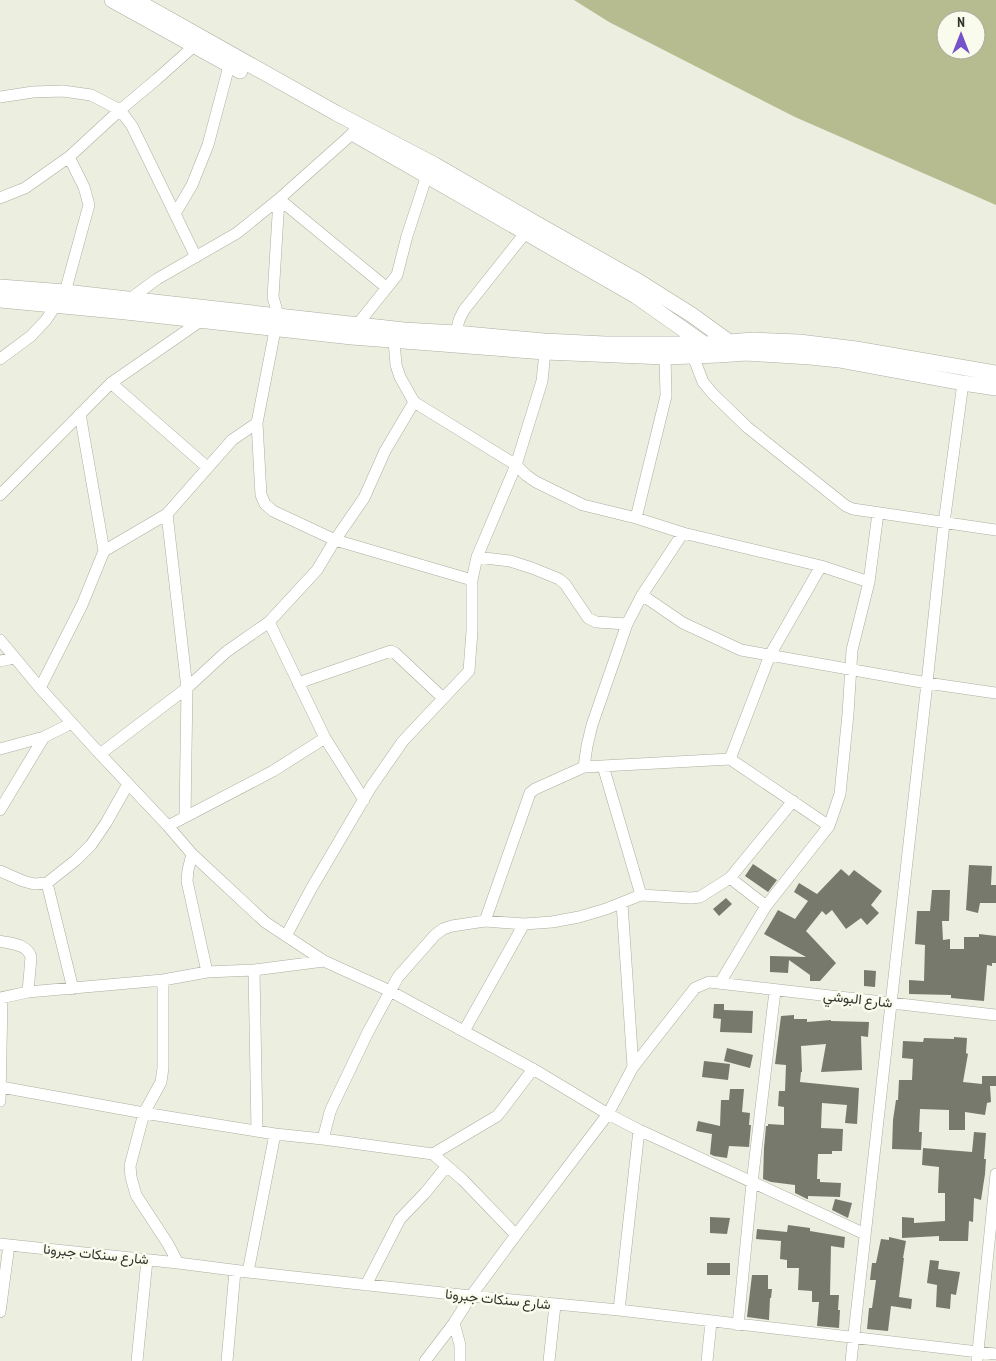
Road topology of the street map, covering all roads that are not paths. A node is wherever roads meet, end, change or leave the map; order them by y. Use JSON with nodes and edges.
{"nodes":[{"id":1,"x":112,"y":0,"type":"edge"},
{"id":2,"x":135,"y":0,"type":"edge"},
{"id":3,"x":194,"y":46,"type":"junction"},
{"id":4,"x":229,"y":66,"type":"junction"},
{"id":5,"x":0,"y":97,"type":"edge"},
{"id":6,"x":120,"y":110,"type":"junction"},
{"id":7,"x":353,"y":133,"type":"junction"},
{"id":8,"x":70,"y":157,"type":"junction"},
{"id":9,"x":427,"y":175,"type":"junction"},
{"id":10,"x":0,"y":198,"type":"edge"},
{"id":11,"x":280,"y":199,"type":"junction"},
{"id":12,"x":175,"y":214,"type":"junction"},
{"id":13,"x":526,"y":232,"type":"junction"},
{"id":14,"x":196,"y":257,"type":"junction"},
{"id":15,"x":0,"y":286,"type":"edge"},
{"id":16,"x":387,"y":288,"type":"junction"},
{"id":17,"x":65,"y":292,"type":"junction"},
{"id":18,"x":130,"y":299,"type":"junction"},
{"id":19,"x":0,"y":300,"type":"edge"},
{"id":20,"x":56,"y":305,"type":"junction"},
{"id":21,"x":666,"y":316,"type":"junction"},
{"id":22,"x":202,"y":320,"type":"junction"},
{"id":23,"x":277,"y":322,"type":"junction"},
{"id":24,"x":357,"y":324,"type":"junction"},
{"id":25,"x":456,"y":333,"type":"junction"},
{"id":26,"x":394,"y":341,"type":"junction"},
{"id":27,"x":730,"y":342,"type":"junction"},
{"id":28,"x":706,"y":344,"type":"junction"},
{"id":29,"x":691,"y":350,"type":"junction"},
{"id":30,"x":666,"y":351,"type":"junction"},
{"id":31,"x":545,"y":352,"type":"junction"},
{"id":32,"x":746,"y":353,"type":"junction"},
{"id":33,"x":719,"y":355,"type":"junction"},
{"id":34,"x":0,"y":359,"type":"edge"},
{"id":35,"x":996,"y":374,"type":"edge"},
{"id":36,"x":111,"y":383,"type":"junction"},
{"id":37,"x":963,"y":383,"type":"junction"},
{"id":38,"x":996,"y":388,"type":"edge"},
{"id":39,"x":414,"y":402,"type":"junction"},
{"id":40,"x":80,"y":414,"type":"junction"},
{"id":41,"x":258,"y":423,"type":"junction"},
{"id":42,"x":516,"y":464,"type":"junction"},
{"id":43,"x":207,"y":467,"type":"junction"},
{"id":44,"x":0,"y":495,"type":"edge"},
{"id":45,"x":878,"y":513,"type":"junction"},
{"id":46,"x":167,"y":514,"type":"junction"},
{"id":47,"x":636,"y":518,"type":"junction"},
{"id":48,"x":944,"y":523,"type":"junction"},
{"id":49,"x":996,"y":530,"type":"edge"},
{"id":50,"x":683,"y":533,"type":"junction"},
{"id":51,"x":334,"y":540,"type":"junction"},
{"id":52,"x":104,"y":551,"type":"junction"},
{"id":53,"x":476,"y":557,"type":"junction"},
{"id":54,"x":820,"y":566,"type":"junction"},
{"id":55,"x":472,"y":580,"type":"junction"},
{"id":56,"x":869,"y":582,"type":"junction"},
{"id":57,"x":642,"y":595,"type":"junction"},
{"id":58,"x":269,"y":622,"type":"junction"},
{"id":59,"x":627,"y":624,"type":"junction"},
{"id":60,"x":0,"y":640,"type":"edge"},
{"id":61,"x":770,"y":656,"type":"junction"},
{"id":62,"x":14,"y":658,"type":"junction"},
{"id":63,"x":0,"y":661,"type":"edge"},
{"id":64,"x":850,"y":670,"type":"junction"},
{"id":65,"x":298,"y":683,"type":"junction"},
{"id":66,"x":927,"y":683,"type":"junction"},
{"id":67,"x":40,"y":688,"type":"junction"},
{"id":68,"x":186,"y":688,"type":"junction"},
{"id":69,"x":996,"y":693,"type":"edge"},
{"id":70,"x":443,"y":698,"type":"junction"},
{"id":71,"x":72,"y":724,"type":"junction"},
{"id":72,"x":44,"y":737,"type":"junction"},
{"id":73,"x":324,"y":738,"type":"junction"},
{"id":74,"x":0,"y":749,"type":"edge"},
{"id":75,"x":100,"y":754,"type":"junction"},
{"id":76,"x":730,"y":759,"type":"junction"},
{"id":77,"x":584,"y":766,"type":"junction"},
{"id":78,"x":603,"y":766,"type":"junction"},
{"id":79,"x":128,"y":784,"type":"junction"},
{"id":80,"x":364,"y":800,"type":"junction"},
{"id":81,"x":793,"y":801,"type":"junction"},
{"id":82,"x":0,"y":810,"type":"edge"},
{"id":83,"x":185,"y":817,"type":"junction"},
{"id":84,"x":168,"y":826,"type":"junction"},
{"id":85,"x":829,"y":826,"type":"junction"},
{"id":86,"x":192,"y":854,"type":"junction"},
{"id":87,"x":0,"y":870,"type":"edge"},
{"id":88,"x":730,"y":878,"type":"junction"},
{"id":89,"x":47,"y":883,"type":"junction"},
{"id":90,"x":641,"y":895,"type":"junction"},
{"id":91,"x":622,"y":903,"type":"junction"},
{"id":92,"x":766,"y":906,"type":"junction"},
{"id":93,"x":484,"y":920,"type":"junction"},
{"id":94,"x":524,"y":924,"type":"junction"},
{"id":95,"x":286,"y":936,"type":"junction"},
{"id":96,"x":0,"y":941,"type":"edge"},
{"id":97,"x":324,"y":961,"type":"junction"},
{"id":98,"x":254,"y":970,"type":"junction"},
{"id":99,"x":207,"y":972,"type":"junction"},
{"id":100,"x":163,"y":980,"type":"junction"},
{"id":101,"x":720,"y":984,"type":"junction"},
{"id":102,"x":73,"y":988,"type":"junction"},
{"id":103,"x":775,"y":990,"type":"junction"},
{"id":104,"x":390,"y":991,"type":"junction"},
{"id":105,"x":28,"y":992,"type":"junction"},
{"id":106,"x":1,"y":999,"type":"edge"},
{"id":107,"x":892,"y":1002,"type":"junction"},
{"id":108,"x":996,"y":1015,"type":"edge"},
{"id":109,"x":464,"y":1031,"type":"junction"},
{"id":110,"x":632,"y":1067,"type":"junction"},
{"id":111,"x":533,"y":1069,"type":"junction"},
{"id":112,"x":1,"y":1087,"type":"edge"},
{"id":113,"x":0,"y":1101,"type":"edge"},
{"id":114,"x":144,"y":1113,"type":"junction"},
{"id":115,"x":608,"y":1114,"type":"junction"},
{"id":116,"x":639,"y":1130,"type":"junction"},
{"id":117,"x":257,"y":1131,"type":"junction"},
{"id":118,"x":275,"y":1134,"type":"junction"},
{"id":119,"x":323,"y":1139,"type":"junction"},
{"id":120,"x":433,"y":1154,"type":"junction"},
{"id":121,"x":447,"y":1166,"type":"junction"},
{"id":122,"x":996,"y":1174,"type":"edge"},
{"id":123,"x":752,"y":1183,"type":"junction"},
{"id":124,"x":865,"y":1234,"type":"junction"},
{"id":125,"x":516,"y":1235,"type":"junction"},
{"id":126,"x":5,"y":1245,"type":"edge"},
{"id":127,"x":148,"y":1260,"type":"junction"},
{"id":128,"x":178,"y":1263,"type":"junction"},
{"id":129,"x":235,"y":1271,"type":"junction"},
{"id":130,"x":248,"y":1272,"type":"junction"},
{"id":131,"x":366,"y":1285,"type":"junction"},
{"id":132,"x":471,"y":1296,"type":"junction"},
{"id":133,"x":555,"y":1304,"type":"junction"},
{"id":134,"x":619,"y":1310,"type":"junction"},
{"id":135,"x":0,"y":1312,"type":"edge"},
{"id":136,"x":711,"y":1322,"type":"junction"},
{"id":137,"x":454,"y":1323,"type":"junction"},
{"id":138,"x":738,"y":1325,"type":"junction"},
{"id":139,"x":854,"y":1338,"type":"junction"},
{"id":140,"x":996,"y":1354,"type":"edge"},
{"id":141,"x":978,"y":1356,"type":"edge"},
{"id":142,"x":137,"y":1361,"type":"edge"},
{"id":143,"x":227,"y":1361,"type":"edge"},
{"id":144,"x":425,"y":1361,"type":"edge"},
{"id":145,"x":460,"y":1361,"type":"edge"},
{"id":146,"x":549,"y":1361,"type":"edge"},
{"id":147,"x":707,"y":1361,"type":"edge"},
{"id":148,"x":851,"y":1361,"type":"edge"}],
"edges":[{"from":1,"to":3,"type":"main road"},
{"from":2,"to":27,"type":"main road"},
{"from":3,"to":4,"type":"main road"},
{"from":3,"to":6,"type":"street"},
{"from":4,"to":7,"type":"main road"},
{"from":4,"to":12,"type":"street"},
{"from":5,"to":6,"type":"street"},
{"from":6,"to":8,"type":"street"},
{"from":6,"to":12,"type":"street"},
{"from":7,"to":9,"type":"main road"},
{"from":7,"to":11,"type":"street"},
{"from":8,"to":10,"type":"street"},
{"from":8,"to":17,"type":"street"},
{"from":9,"to":13,"type":"main road"},
{"from":9,"to":16,"type":"street"},
{"from":11,"to":14,"type":"street"},
{"from":11,"to":16,"type":"street"},
{"from":11,"to":23,"type":"street"},
{"from":12,"to":14,"type":"street"},
{"from":13,"to":21,"type":"main road"},
{"from":13,"to":25,"type":"street"},
{"from":14,"to":18,"type":"street"},
{"from":15,"to":17,"type":"main road"},
{"from":16,"to":24,"type":"street"},
{"from":17,"to":18,"type":"main road"},
{"from":18,"to":23,"type":"main road"},
{"from":19,"to":20,"type":"main road"},
{"from":20,"to":22,"type":"main road"},
{"from":20,"to":34,"type":"street"},
{"from":21,"to":28,"type":"main road"},
{"from":21,"to":30,"type":"main road"},
{"from":22,"to":23,"type":"main road"},
{"from":22,"to":36,"type":"street"},
{"from":23,"to":24,"type":"main road"},
{"from":23,"to":26,"type":"main road"},
{"from":23,"to":41,"type":"street"},
{"from":24,"to":25,"type":"main road"},
{"from":25,"to":30,"type":"main road"},
{"from":26,"to":31,"type":"main road"},
{"from":26,"to":39,"type":"street"},
{"from":27,"to":28,"type":"main road"},
{"from":27,"to":32,"type":"main road"},
{"from":27,"to":35,"type":"main road"},
{"from":28,"to":29,"type":"main road"},
{"from":28,"to":33,"type":"main road"},
{"from":29,"to":30,"type":"main road"},
{"from":29,"to":33,"type":"main road"},
{"from":29,"to":45,"type":"street"},
{"from":30,"to":31,"type":"main road"},
{"from":30,"to":47,"type":"street"},
{"from":31,"to":42,"type":"street"},
{"from":32,"to":33,"type":"main road"},
{"from":32,"to":37,"type":"main road"},
{"from":36,"to":40,"type":"street"},
{"from":36,"to":43,"type":"street"},
{"from":37,"to":38,"type":"main road"},
{"from":37,"to":48,"type":"street"},
{"from":39,"to":42,"type":"street"},
{"from":39,"to":51,"type":"street"},
{"from":40,"to":44,"type":"street"},
{"from":40,"to":52,"type":"street"},
{"from":41,"to":43,"type":"street"},
{"from":41,"to":51,"type":"street"},
{"from":42,"to":47,"type":"street"},
{"from":42,"to":53,"type":"street"},
{"from":43,"to":46,"type":"street"},
{"from":45,"to":48,"type":"street"},
{"from":45,"to":56,"type":"street"},
{"from":46,"to":52,"type":"street"},
{"from":46,"to":68,"type":"street"},
{"from":47,"to":50,"type":"street"},
{"from":48,"to":49,"type":"street"},
{"from":48,"to":66,"type":"street"},
{"from":50,"to":54,"type":"street"},
{"from":50,"to":57,"type":"street"},
{"from":51,"to":55,"type":"street"},
{"from":51,"to":58,"type":"street"},
{"from":52,"to":67,"type":"street"},
{"from":53,"to":55,"type":"street"},
{"from":53,"to":59,"type":"street"},
{"from":54,"to":56,"type":"street"},
{"from":54,"to":61,"type":"street"},
{"from":55,"to":70,"type":"street"},
{"from":56,"to":64,"type":"street"},
{"from":57,"to":59,"type":"street"},
{"from":57,"to":61,"type":"street"},
{"from":58,"to":65,"type":"street"},
{"from":58,"to":68,"type":"street"},
{"from":59,"to":77,"type":"street"},
{"from":60,"to":62,"type":"street"},
{"from":61,"to":64,"type":"street"},
{"from":61,"to":76,"type":"street"},
{"from":62,"to":63,"type":"street"},
{"from":62,"to":67,"type":"street"},
{"from":64,"to":66,"type":"street"},
{"from":64,"to":85,"type":"street"},
{"from":65,"to":70,"type":"street"},
{"from":65,"to":73,"type":"street"},
{"from":66,"to":69,"type":"street"},
{"from":66,"to":107,"type":"street"},
{"from":67,"to":71,"type":"street"},
{"from":68,"to":75,"type":"street"},
{"from":68,"to":83,"type":"street"},
{"from":70,"to":80,"type":"street"},
{"from":71,"to":72,"type":"street"},
{"from":71,"to":75,"type":"street"},
{"from":72,"to":74,"type":"street"},
{"from":72,"to":82,"type":"street"},
{"from":73,"to":80,"type":"street"},
{"from":73,"to":83,"type":"street"},
{"from":75,"to":79,"type":"street"},
{"from":76,"to":78,"type":"street"},
{"from":76,"to":81,"type":"street"},
{"from":77,"to":78,"type":"street"},
{"from":77,"to":93,"type":"street"},
{"from":78,"to":90,"type":"street"},
{"from":79,"to":84,"type":"street"},
{"from":79,"to":89,"type":"street"},
{"from":80,"to":95,"type":"street"},
{"from":81,"to":85,"type":"street"},
{"from":81,"to":88,"type":"street"},
{"from":83,"to":84,"type":"street"},
{"from":84,"to":86,"type":"street"},
{"from":85,"to":92,"type":"street"},
{"from":86,"to":95,"type":"street"},
{"from":86,"to":99,"type":"street"},
{"from":87,"to":89,"type":"street"},
{"from":88,"to":90,"type":"street"},
{"from":88,"to":92,"type":"street"},
{"from":89,"to":102,"type":"street"},
{"from":90,"to":91,"type":"street"},
{"from":91,"to":94,"type":"street"},
{"from":91,"to":110,"type":"street"},
{"from":92,"to":101,"type":"street"},
{"from":93,"to":94,"type":"street"},
{"from":93,"to":104,"type":"street"},
{"from":94,"to":109,"type":"street"},
{"from":95,"to":97,"type":"street"},
{"from":96,"to":105,"type":"street"},
{"from":97,"to":98,"type":"street"},
{"from":97,"to":104,"type":"street"},
{"from":98,"to":99,"type":"street"},
{"from":98,"to":117,"type":"street"},
{"from":99,"to":100,"type":"street"},
{"from":100,"to":102,"type":"street"},
{"from":100,"to":114,"type":"street"},
{"from":101,"to":103,"type":"street","name":"شارع البوشي"},
{"from":101,"to":110,"type":"street","name":"شارع البوشي"},
{"from":102,"to":105,"type":"street"},
{"from":103,"to":107,"type":"street","name":"شارع البوشي"},
{"from":103,"to":123,"type":"street"},
{"from":104,"to":109,"type":"street"},
{"from":104,"to":119,"type":"street"},
{"from":105,"to":106,"type":"street"},
{"from":106,"to":112,"type":"street"},
{"from":107,"to":108,"type":"street","name":"شارع البوشي"},
{"from":107,"to":124,"type":"street"},
{"from":109,"to":111,"type":"street"},
{"from":110,"to":115,"type":"street","name":"شارع البوشي"},
{"from":111,"to":115,"type":"street"},
{"from":111,"to":120,"type":"street"},
{"from":112,"to":113,"type":"street"},
{"from":112,"to":114,"type":"street"},
{"from":114,"to":117,"type":"street"},
{"from":114,"to":128,"type":"street"},
{"from":115,"to":116,"type":"street"},
{"from":115,"to":125,"type":"street","name":"شارع البوشي"},
{"from":116,"to":123,"type":"street"},
{"from":116,"to":134,"type":"street"},
{"from":117,"to":118,"type":"street"},
{"from":118,"to":119,"type":"street"},
{"from":118,"to":130,"type":"street"},
{"from":119,"to":120,"type":"street"},
{"from":120,"to":121,"type":"street"},
{"from":121,"to":125,"type":"street"},
{"from":121,"to":131,"type":"street"},
{"from":122,"to":141,"type":"street"},
{"from":123,"to":124,"type":"street"},
{"from":123,"to":138,"type":"street"},
{"from":124,"to":139,"type":"street"},
{"from":125,"to":132,"type":"street","name":"شارع البوشي"},
{"from":126,"to":127,"type":"street","name":"شارع سنكات جبرونا"},
{"from":126,"to":135,"type":"street"},
{"from":127,"to":128,"type":"street","name":"شارع سنكات جبرونا"},
{"from":127,"to":142,"type":"street"},
{"from":128,"to":129,"type":"street","name":"شارع سنكات جبرونا"},
{"from":129,"to":130,"type":"street","name":"شارع سنكات جبرونا"},
{"from":129,"to":143,"type":"street"},
{"from":130,"to":131,"type":"street","name":"شارع سنكات جبرونا"},
{"from":131,"to":132,"type":"street","name":"شارع سنكات جبرونا"},
{"from":132,"to":133,"type":"street","name":"شارع سنكات جبرونا"},
{"from":132,"to":137,"type":"street","name":"شارع البوشي"},
{"from":133,"to":134,"type":"street","name":"شارع سنكات جبرونا"},
{"from":133,"to":146,"type":"street"},
{"from":134,"to":136,"type":"street","name":"شارع سنكات جبرونا"},
{"from":136,"to":138,"type":"street","name":"شارع سنكات جبرونا"},
{"from":136,"to":147,"type":"street"},
{"from":137,"to":144,"type":"street","name":"شارع البوشي"},
{"from":137,"to":145,"type":"street"},
{"from":138,"to":139,"type":"street","name":"شارع سنكات جبرونا"},
{"from":139,"to":141,"type":"street","name":"شارع سنكات جبرونا"},
{"from":139,"to":148,"type":"street"},
{"from":140,"to":141,"type":"street","name":"شارع سنكات جبرونا"}]}
